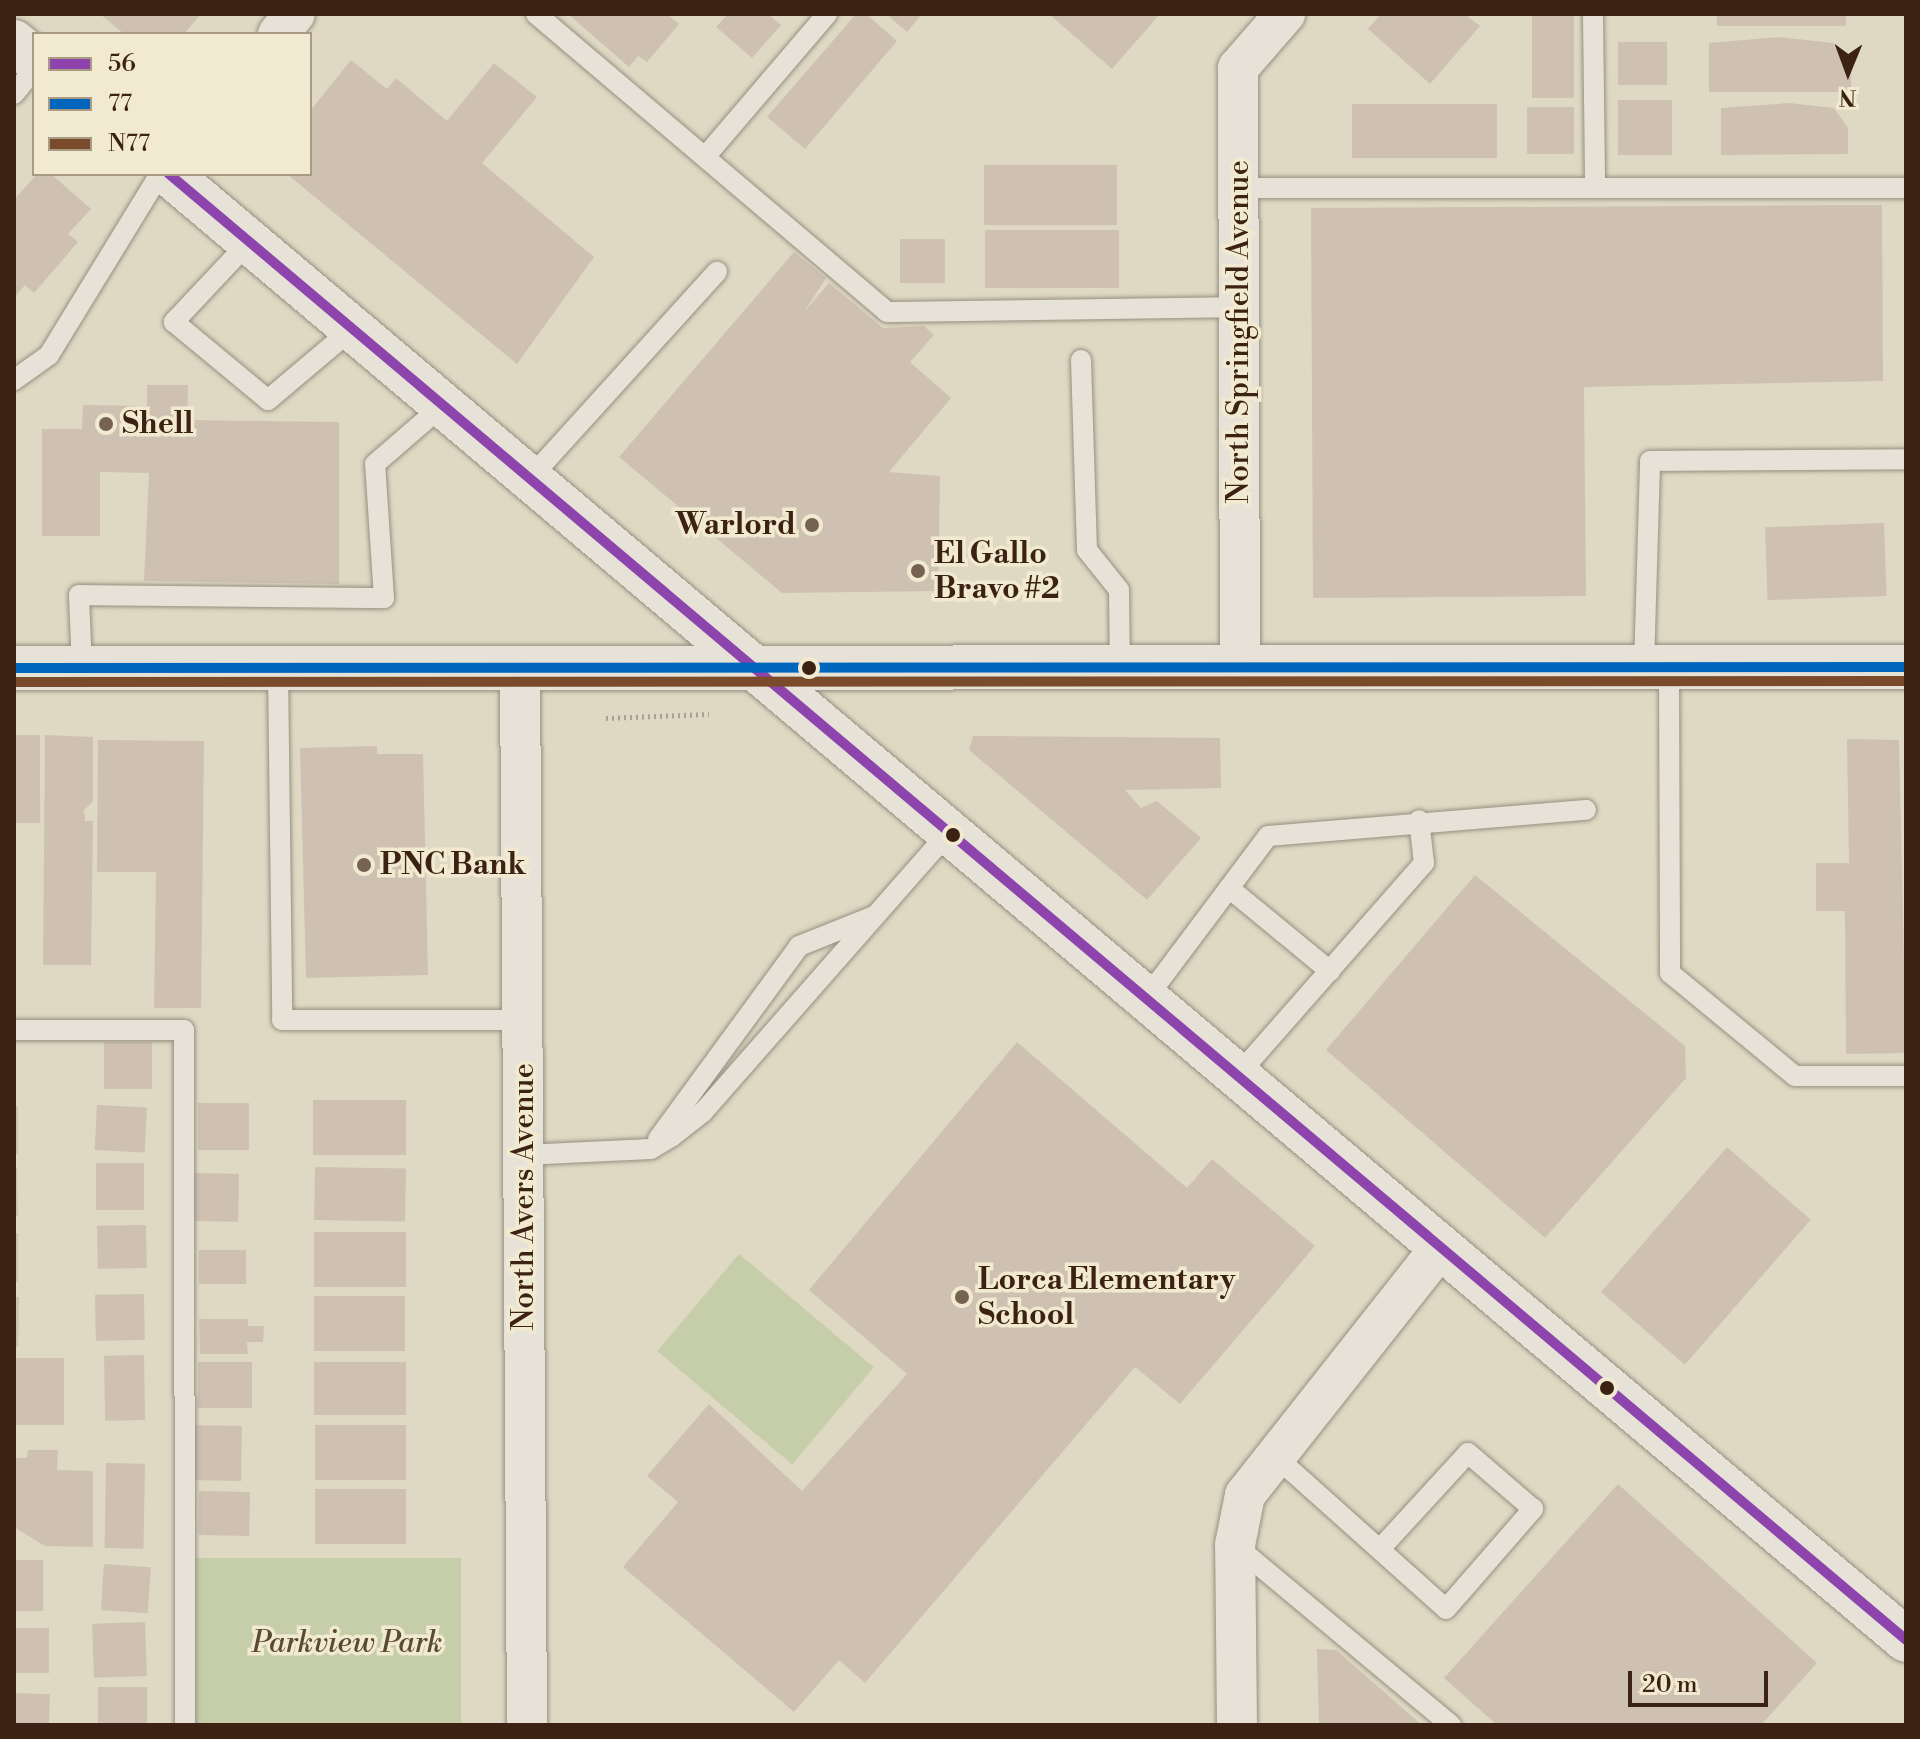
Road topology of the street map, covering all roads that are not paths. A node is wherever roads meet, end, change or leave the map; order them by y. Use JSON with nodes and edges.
{"nodes":[{"id":1,"x":295,"y":14,"type":"edge"},
{"id":2,"x":536,"y":14,"type":"edge"},
{"id":3,"x":827,"y":14,"type":"edge"},
{"id":4,"x":1285,"y":14,"type":"edge"},
{"id":5,"x":1593,"y":14,"type":"edge"},
{"id":6,"x":280,"y":32,"type":"edge"},
{"id":7,"x":14,"y":42,"type":"edge"},
{"id":8,"x":32,"y":57,"type":"edge"},
{"id":9,"x":32,"y":72,"type":"edge"},
{"id":10,"x":14,"y":94,"type":"edge"},
{"id":11,"x":705,"y":157,"type":"junction"},
{"id":12,"x":159,"y":176,"type":"edge"},
{"id":13,"x":171,"y":176,"type":"edge"},
{"id":14,"x":1238,"y":188,"type":"junction"},
{"id":15,"x":1595,"y":188,"type":"junction"},
{"id":16,"x":1906,"y":188,"type":"edge"},
{"id":17,"x":249,"y":242,"type":"junction"},
{"id":18,"x":717,"y":272,"type":"dead end"},
{"id":19,"x":1238,"y":307,"type":"junction"},
{"id":20,"x":352,"y":329,"type":"junction"},
{"id":21,"x":1081,"y":360,"type":"dead end"},
{"id":22,"x":14,"y":380,"type":"edge"},
{"id":23,"x":442,"y":406,"type":"junction"},
{"id":24,"x":1906,"y":459,"type":"edge"},
{"id":25,"x":529,"y":479,"type":"junction"},
{"id":26,"x":1120,"y":667,"type":"junction"},
{"id":27,"x":1240,"y":667,"type":"junction"},
{"id":28,"x":1656,"y":667,"type":"junction"},
{"id":29,"x":1906,"y":667,"type":"edge"},
{"id":30,"x":14,"y":668,"type":"edge"},
{"id":31,"x":82,"y":668,"type":"junction"},
{"id":32,"x":278,"y":668,"type":"junction"},
{"id":33,"x":520,"y":669,"type":"junction"},
{"id":34,"x":755,"y":670,"type":"junction"},
{"id":35,"x":1586,"y":810,"type":"dead end"},
{"id":36,"x":1419,"y":820,"type":"junction"},
{"id":37,"x":948,"y":833,"type":"junction"},
{"id":38,"x":1229,"y":888,"type":"junction"},
{"id":39,"x":878,"y":914,"type":"junction"},
{"id":40,"x":1330,"y":971,"type":"junction"},
{"id":41,"x":1145,"y":1000,"type":"junction"},
{"id":42,"x":523,"y":1020,"type":"junction"},
{"id":43,"x":14,"y":1030,"type":"edge"},
{"id":44,"x":1906,"y":1076,"type":"edge"},
{"id":45,"x":1236,"y":1077,"type":"junction"},
{"id":46,"x":651,"y":1149,"type":"junction"},
{"id":47,"x":523,"y":1155,"type":"junction"},
{"id":48,"x":1439,"y":1249,"type":"junction"},
{"id":49,"x":1275,"y":1456,"type":"junction"},
{"id":50,"x":1235,"y":1545,"type":"junction"},
{"id":51,"x":1380,"y":1549,"type":"junction"},
{"id":52,"x":1906,"y":1640,"type":"edge"},
{"id":53,"x":185,"y":1725,"type":"edge"},
{"id":54,"x":527,"y":1725,"type":"edge"},
{"id":55,"x":1237,"y":1725,"type":"edge"},
{"id":56,"x":1451,"y":1725,"type":"edge"}],
"edges":[{"from":1,"to":6,"type":"street"},
{"from":2,"to":11,"type":"lane"},
{"from":3,"to":11,"type":"lane"},
{"from":4,"to":14,"type":"street","name":"North Springfield Avenue"},
{"from":5,"to":15,"type":"lane"},
{"from":7,"to":8,"type":"main road"},
{"from":9,"to":10,"type":"lane"},
{"from":11,"to":19,"type":"lane"},
{"from":12,"to":22,"type":"lane"},
{"from":13,"to":17,"type":"main road"},
{"from":14,"to":15,"type":"lane"},
{"from":14,"to":19,"type":"street","name":"North Springfield Avenue"},
{"from":15,"to":16,"type":"lane"},
{"from":17,"to":20,"type":"main road"},
{"from":17,"to":20,"type":"lane"},
{"from":18,"to":25,"type":"lane"},
{"from":19,"to":27,"type":"street","name":"North Springfield Avenue"},
{"from":20,"to":23,"type":"main road"},
{"from":21,"to":26,"type":"lane"},
{"from":23,"to":25,"type":"main road"},
{"from":23,"to":31,"type":"lane"},
{"from":24,"to":28,"type":"lane"},
{"from":25,"to":34,"type":"main road"},
{"from":26,"to":27,"type":"main road"},
{"from":26,"to":34,"type":"main road"},
{"from":27,"to":28,"type":"main road"},
{"from":28,"to":29,"type":"main road"},
{"from":28,"to":44,"type":"lane"},
{"from":30,"to":31,"type":"main road"},
{"from":31,"to":32,"type":"main road"},
{"from":32,"to":33,"type":"main road"},
{"from":32,"to":42,"type":"lane"},
{"from":33,"to":34,"type":"main road"},
{"from":33,"to":42,"type":"street","name":"North Avers Avenue"},
{"from":34,"to":37,"type":"main road"},
{"from":35,"to":36,"type":"lane"},
{"from":36,"to":38,"type":"lane"},
{"from":36,"to":40,"type":"lane"},
{"from":37,"to":39,"type":"lane"},
{"from":37,"to":41,"type":"main road"},
{"from":38,"to":40,"type":"lane"},
{"from":38,"to":41,"type":"lane"},
{"from":39,"to":46,"type":"lane"},
{"from":39,"to":46,"type":"lane"},
{"from":40,"to":45,"type":"lane"},
{"from":41,"to":45,"type":"main road"},
{"from":42,"to":47,"type":"street","name":"North Avers Avenue"},
{"from":43,"to":53,"type":"lane"},
{"from":45,"to":48,"type":"main road"},
{"from":46,"to":47,"type":"lane"},
{"from":47,"to":54,"type":"street","name":"North Avers Avenue"},
{"from":48,"to":49,"type":"street"},
{"from":48,"to":52,"type":"main road"},
{"from":49,"to":50,"type":"street"},
{"from":49,"to":51,"type":"lane"},
{"from":50,"to":55,"type":"street"},
{"from":50,"to":56,"type":"lane"},
{"from":51,"to":51,"type":"lane"}]}
